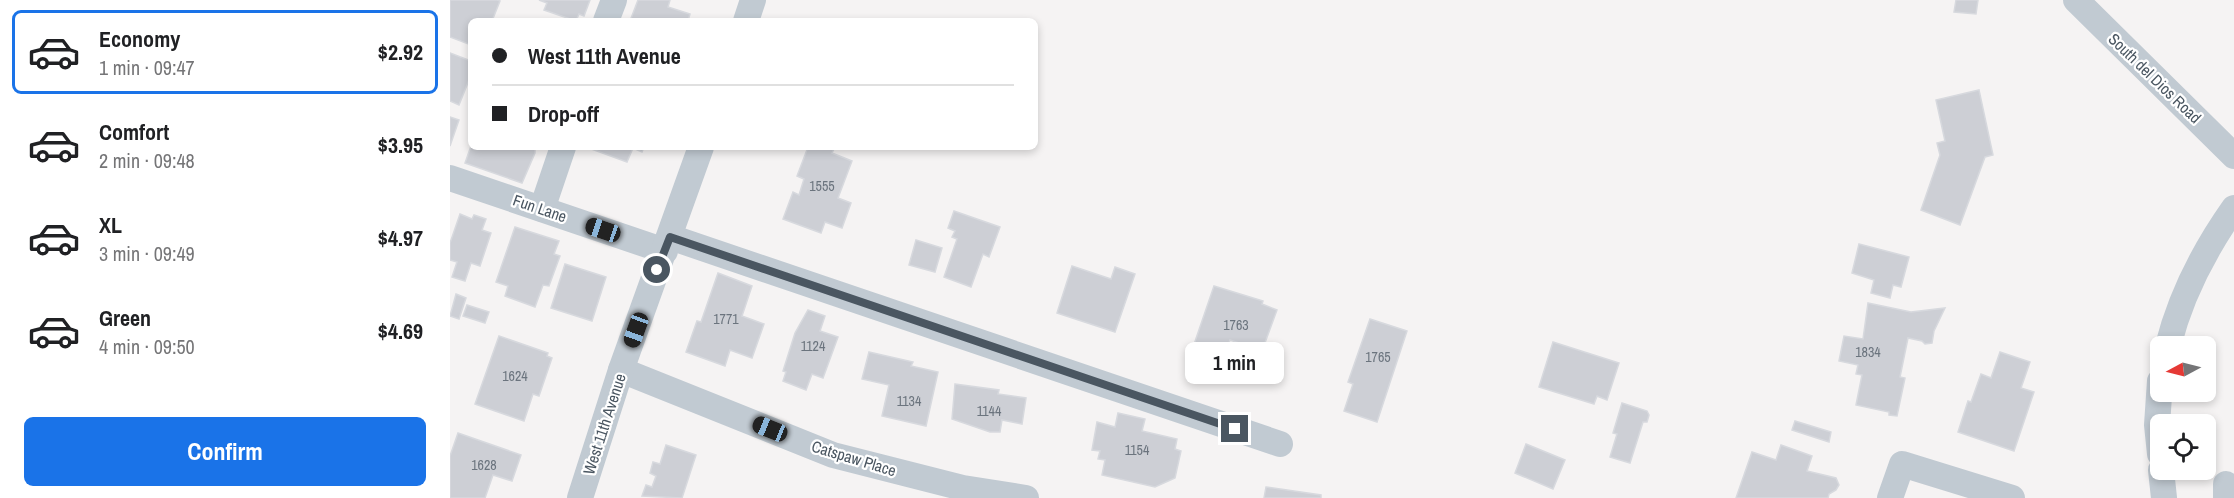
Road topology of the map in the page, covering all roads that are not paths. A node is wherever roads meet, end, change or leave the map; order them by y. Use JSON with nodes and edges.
{"nodes":[{"id":1,"x":614,"y":0,"type":"edge"},
{"id":2,"x":753,"y":0,"type":"edge"},
{"id":3,"x":2076,"y":0,"type":"edge"},
{"id":4,"x":607,"y":18,"type":"edge"},
{"id":5,"x":747,"y":18,"type":"edge"},
{"id":6,"x":562,"y":150,"type":"edge"},
{"id":7,"x":700,"y":150,"type":"edge"},
{"id":8,"x":2234,"y":156,"type":"edge"},
{"id":9,"x":450,"y":178,"type":"edge"},
{"id":10,"x":2234,"y":208,"type":"edge"},
{"id":11,"x":542,"y":209,"type":"junction"},
{"id":12,"x":667,"y":244,"type":"junction"},
{"id":13,"x":2171,"y":336,"type":"edge"},
{"id":14,"x":621,"y":370,"type":"junction"},
{"id":15,"x":1281,"y":444,"type":"dead end"},
{"id":16,"x":2163,"y":480,"type":"edge"},
{"id":17,"x":580,"y":498,"type":"edge"},
{"id":18,"x":1026,"y":498,"type":"edge"},
{"id":19,"x":1890,"y":498,"type":"edge"},
{"id":20,"x":2012,"y":498,"type":"edge"},
{"id":21,"x":2164,"y":498,"type":"edge"}],
"edges":[{"from":1,"to":4,"type":"street"},
{"from":2,"to":5,"type":"street"},
{"from":3,"to":8,"type":"street","name":"South del Dios Road"},
{"from":6,"to":11,"type":"street"},
{"from":7,"to":12,"type":"street","name":"West 11th Avenue"},
{"from":9,"to":11,"type":"street","name":"Fun Lane"},
{"from":10,"to":13,"type":"street"},
{"from":11,"to":12,"type":"street","name":"Fun Lane"},
{"from":12,"to":14,"type":"street","name":"West 11th Avenue"},
{"from":12,"to":15,"type":"street","name":"Fun Lane"},
{"from":14,"to":17,"type":"street","name":"West 11th Avenue"},
{"from":14,"to":18,"type":"street","name":"Catspaw Place"},
{"from":16,"to":21,"type":"street"},
{"from":19,"to":20,"type":"street"}]}
